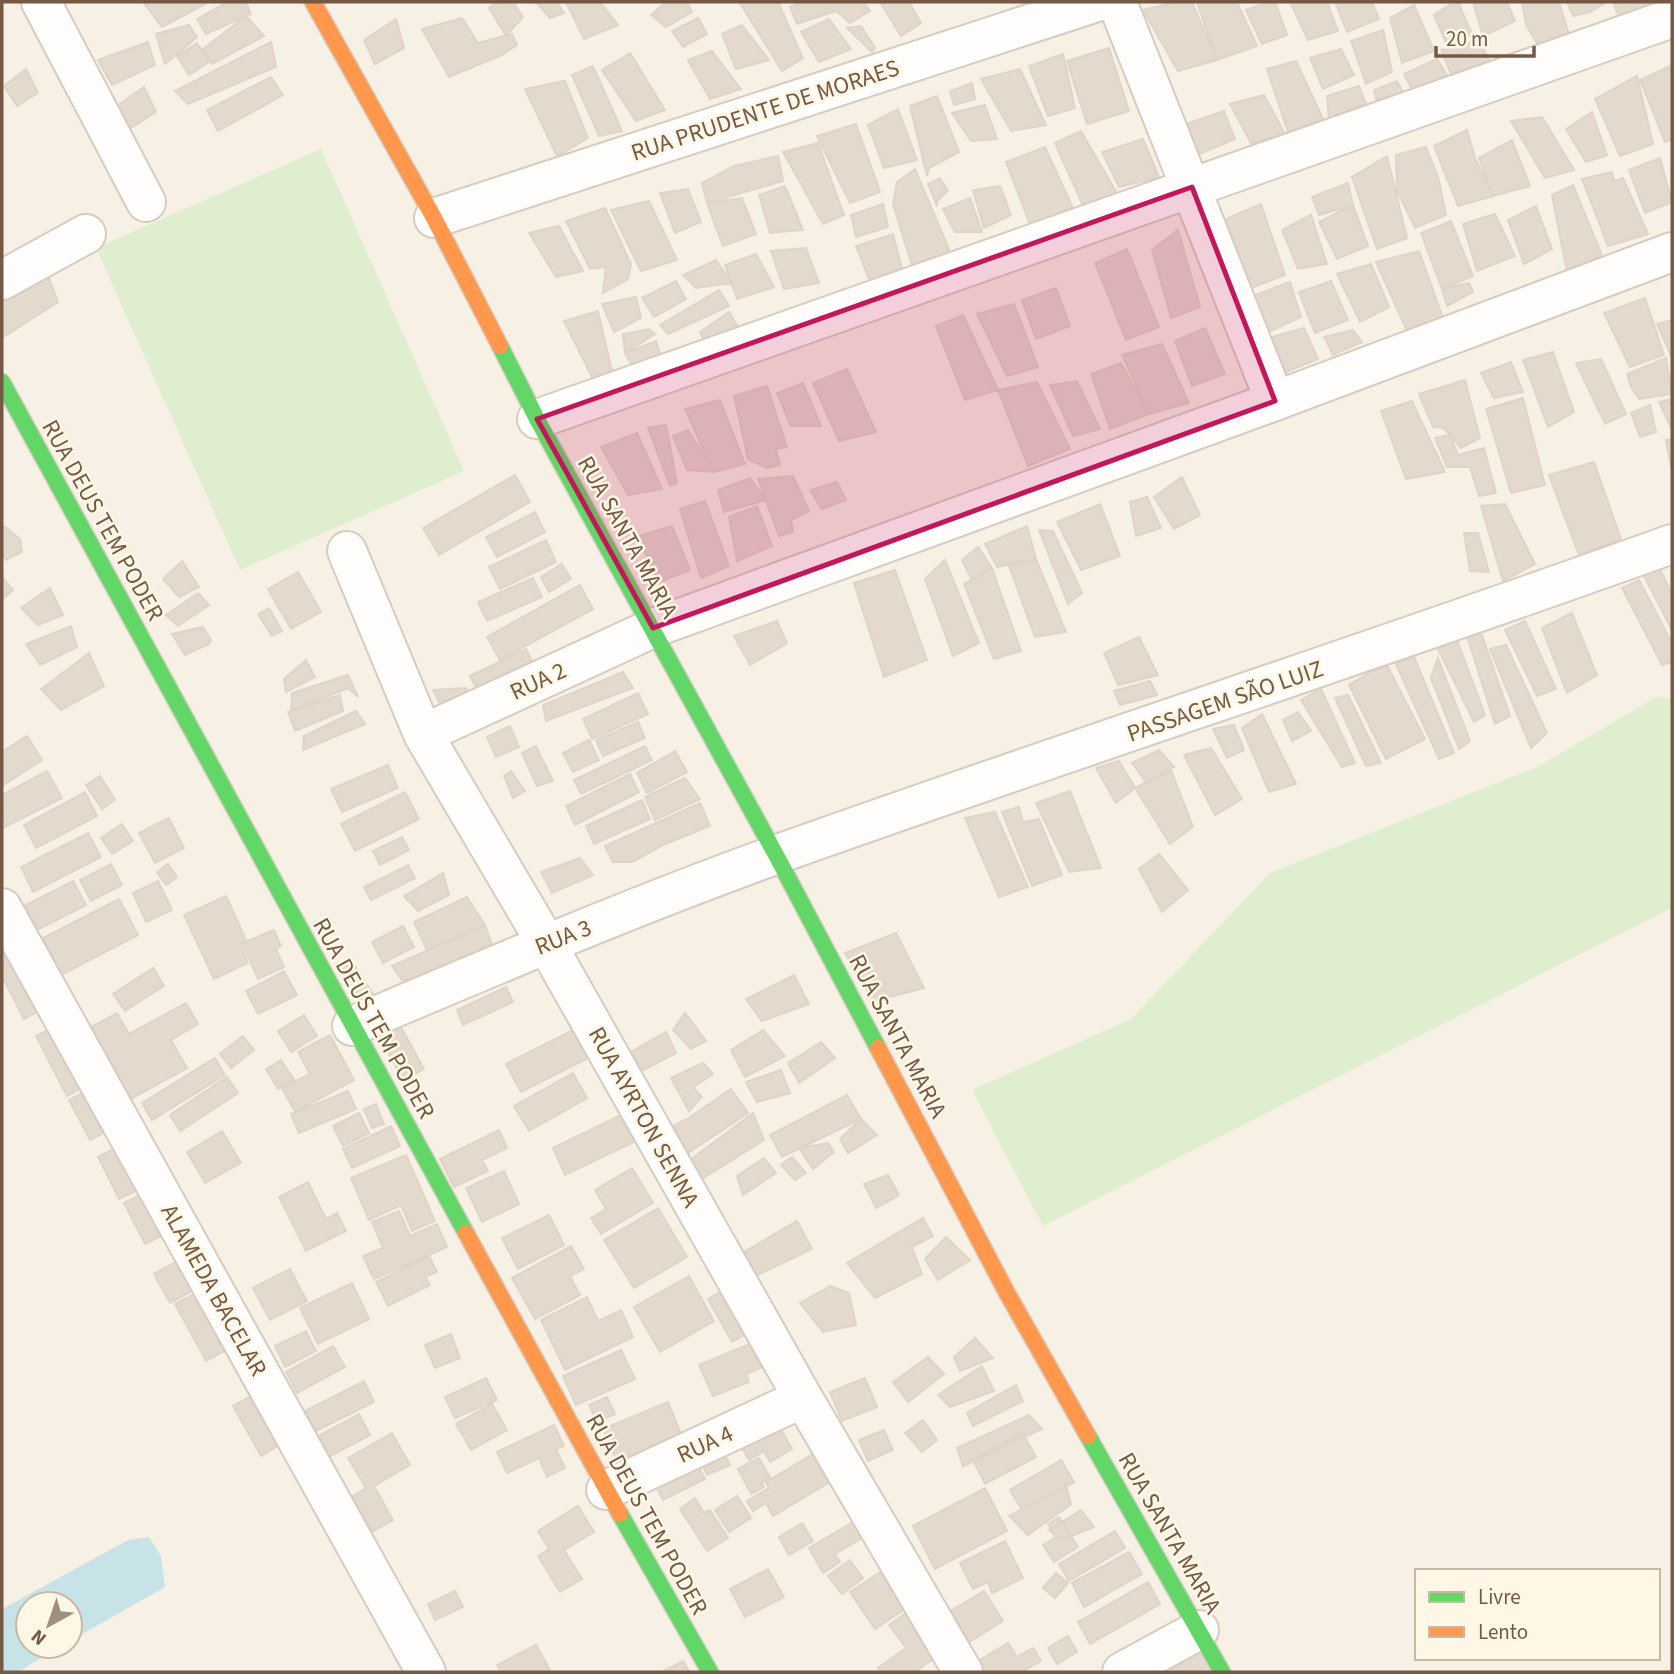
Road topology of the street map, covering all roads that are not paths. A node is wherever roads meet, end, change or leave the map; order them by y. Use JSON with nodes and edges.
{"nodes":[{"id":1,"x":41,"y":2,"type":"edge"},
{"id":2,"x":313,"y":2,"type":"edge"},
{"id":3,"x":1097,"y":2,"type":"edge"},
{"id":4,"x":1118,"y":2,"type":"edge"},
{"id":5,"x":1672,"y":18,"type":"edge"},
{"id":6,"x":1192,"y":187,"type":"junction"},
{"id":7,"x":146,"y":202,"type":"dead end"},
{"id":8,"x":434,"y":218,"type":"junction"},
{"id":9,"x":86,"y":234,"type":"dead end"},
{"id":10,"x":1672,"y":252,"type":"edge"},
{"id":11,"x":2,"y":280,"type":"edge"},
{"id":12,"x":2,"y":382,"type":"edge"},
{"id":13,"x":1275,"y":401,"type":"junction"},
{"id":14,"x":537,"y":419,"type":"junction"},
{"id":15,"x":1672,"y":544,"type":"edge"},
{"id":16,"x":347,"y":551,"type":"dead end"},
{"id":17,"x":653,"y":628,"type":"junction"},
{"id":18,"x":423,"y":734,"type":"junction"},
{"id":19,"x":776,"y":855,"type":"junction"},
{"id":20,"x":2,"y":908,"type":"edge"},
{"id":21,"x":546,"y":943,"type":"junction"},
{"id":22,"x":352,"y":1026,"type":"junction"},
{"id":23,"x":803,"y":1398,"type":"junction"},
{"id":24,"x":606,"y":1490,"type":"junction"},
{"id":25,"x":1199,"y":1630,"type":"junction"},
{"id":26,"x":426,"y":1672,"type":"edge"},
{"id":27,"x":710,"y":1672,"type":"edge"},
{"id":28,"x":963,"y":1672,"type":"edge"},
{"id":29,"x":1122,"y":1672,"type":"edge"},
{"id":30,"x":1222,"y":1672,"type":"edge"}],
"edges":[{"from":1,"to":7,"type":"street"},
{"from":2,"to":8,"type":"street","name":"RUA SANTA MARIA"},
{"from":3,"to":8,"type":"street","name":"RUA PRUDENTE DE MORAES"},
{"from":4,"to":6,"type":"street"},
{"from":5,"to":6,"type":"street"},
{"from":6,"to":13,"type":"street"},
{"from":6,"to":14,"type":"street"},
{"from":8,"to":14,"type":"street","name":"RUA SANTA MARIA"},
{"from":9,"to":11,"type":"street"},
{"from":10,"to":13,"type":"street","name":"RUA 2"},
{"from":12,"to":22,"type":"street","name":"RUA DEUS TEM PODER"},
{"from":13,"to":17,"type":"street","name":"RUA 2"},
{"from":14,"to":17,"type":"street","name":"RUA SANTA MARIA"},
{"from":15,"to":19,"type":"street","name":"PASSAGEM SÃO LUIZ"},
{"from":16,"to":18,"type":"street","name":"RUA AYRTON SENNA"},
{"from":17,"to":18,"type":"street","name":"RUA 2"},
{"from":17,"to":19,"type":"street","name":"RUA SANTA MARIA"},
{"from":18,"to":21,"type":"street","name":"RUA AYRTON SENNA"},
{"from":19,"to":21,"type":"street","name":"RUA 3"},
{"from":19,"to":25,"type":"street","name":"RUA SANTA MARIA"},
{"from":20,"to":26,"type":"street","name":"ALAMEDA BACELAR"},
{"from":21,"to":22,"type":"street","name":"RUA 3"},
{"from":21,"to":23,"type":"street","name":"RUA AYRTON SENNA"},
{"from":22,"to":24,"type":"street","name":"RUA DEUS TEM PODER"},
{"from":23,"to":24,"type":"street","name":"RUA 4"},
{"from":23,"to":28,"type":"street","name":"RUA AYRTON SENNA"},
{"from":24,"to":27,"type":"street","name":"RUA DEUS TEM PODER"},
{"from":25,"to":29,"type":"street"},
{"from":25,"to":30,"type":"street","name":"RUA SANTA MARIA"}]}
